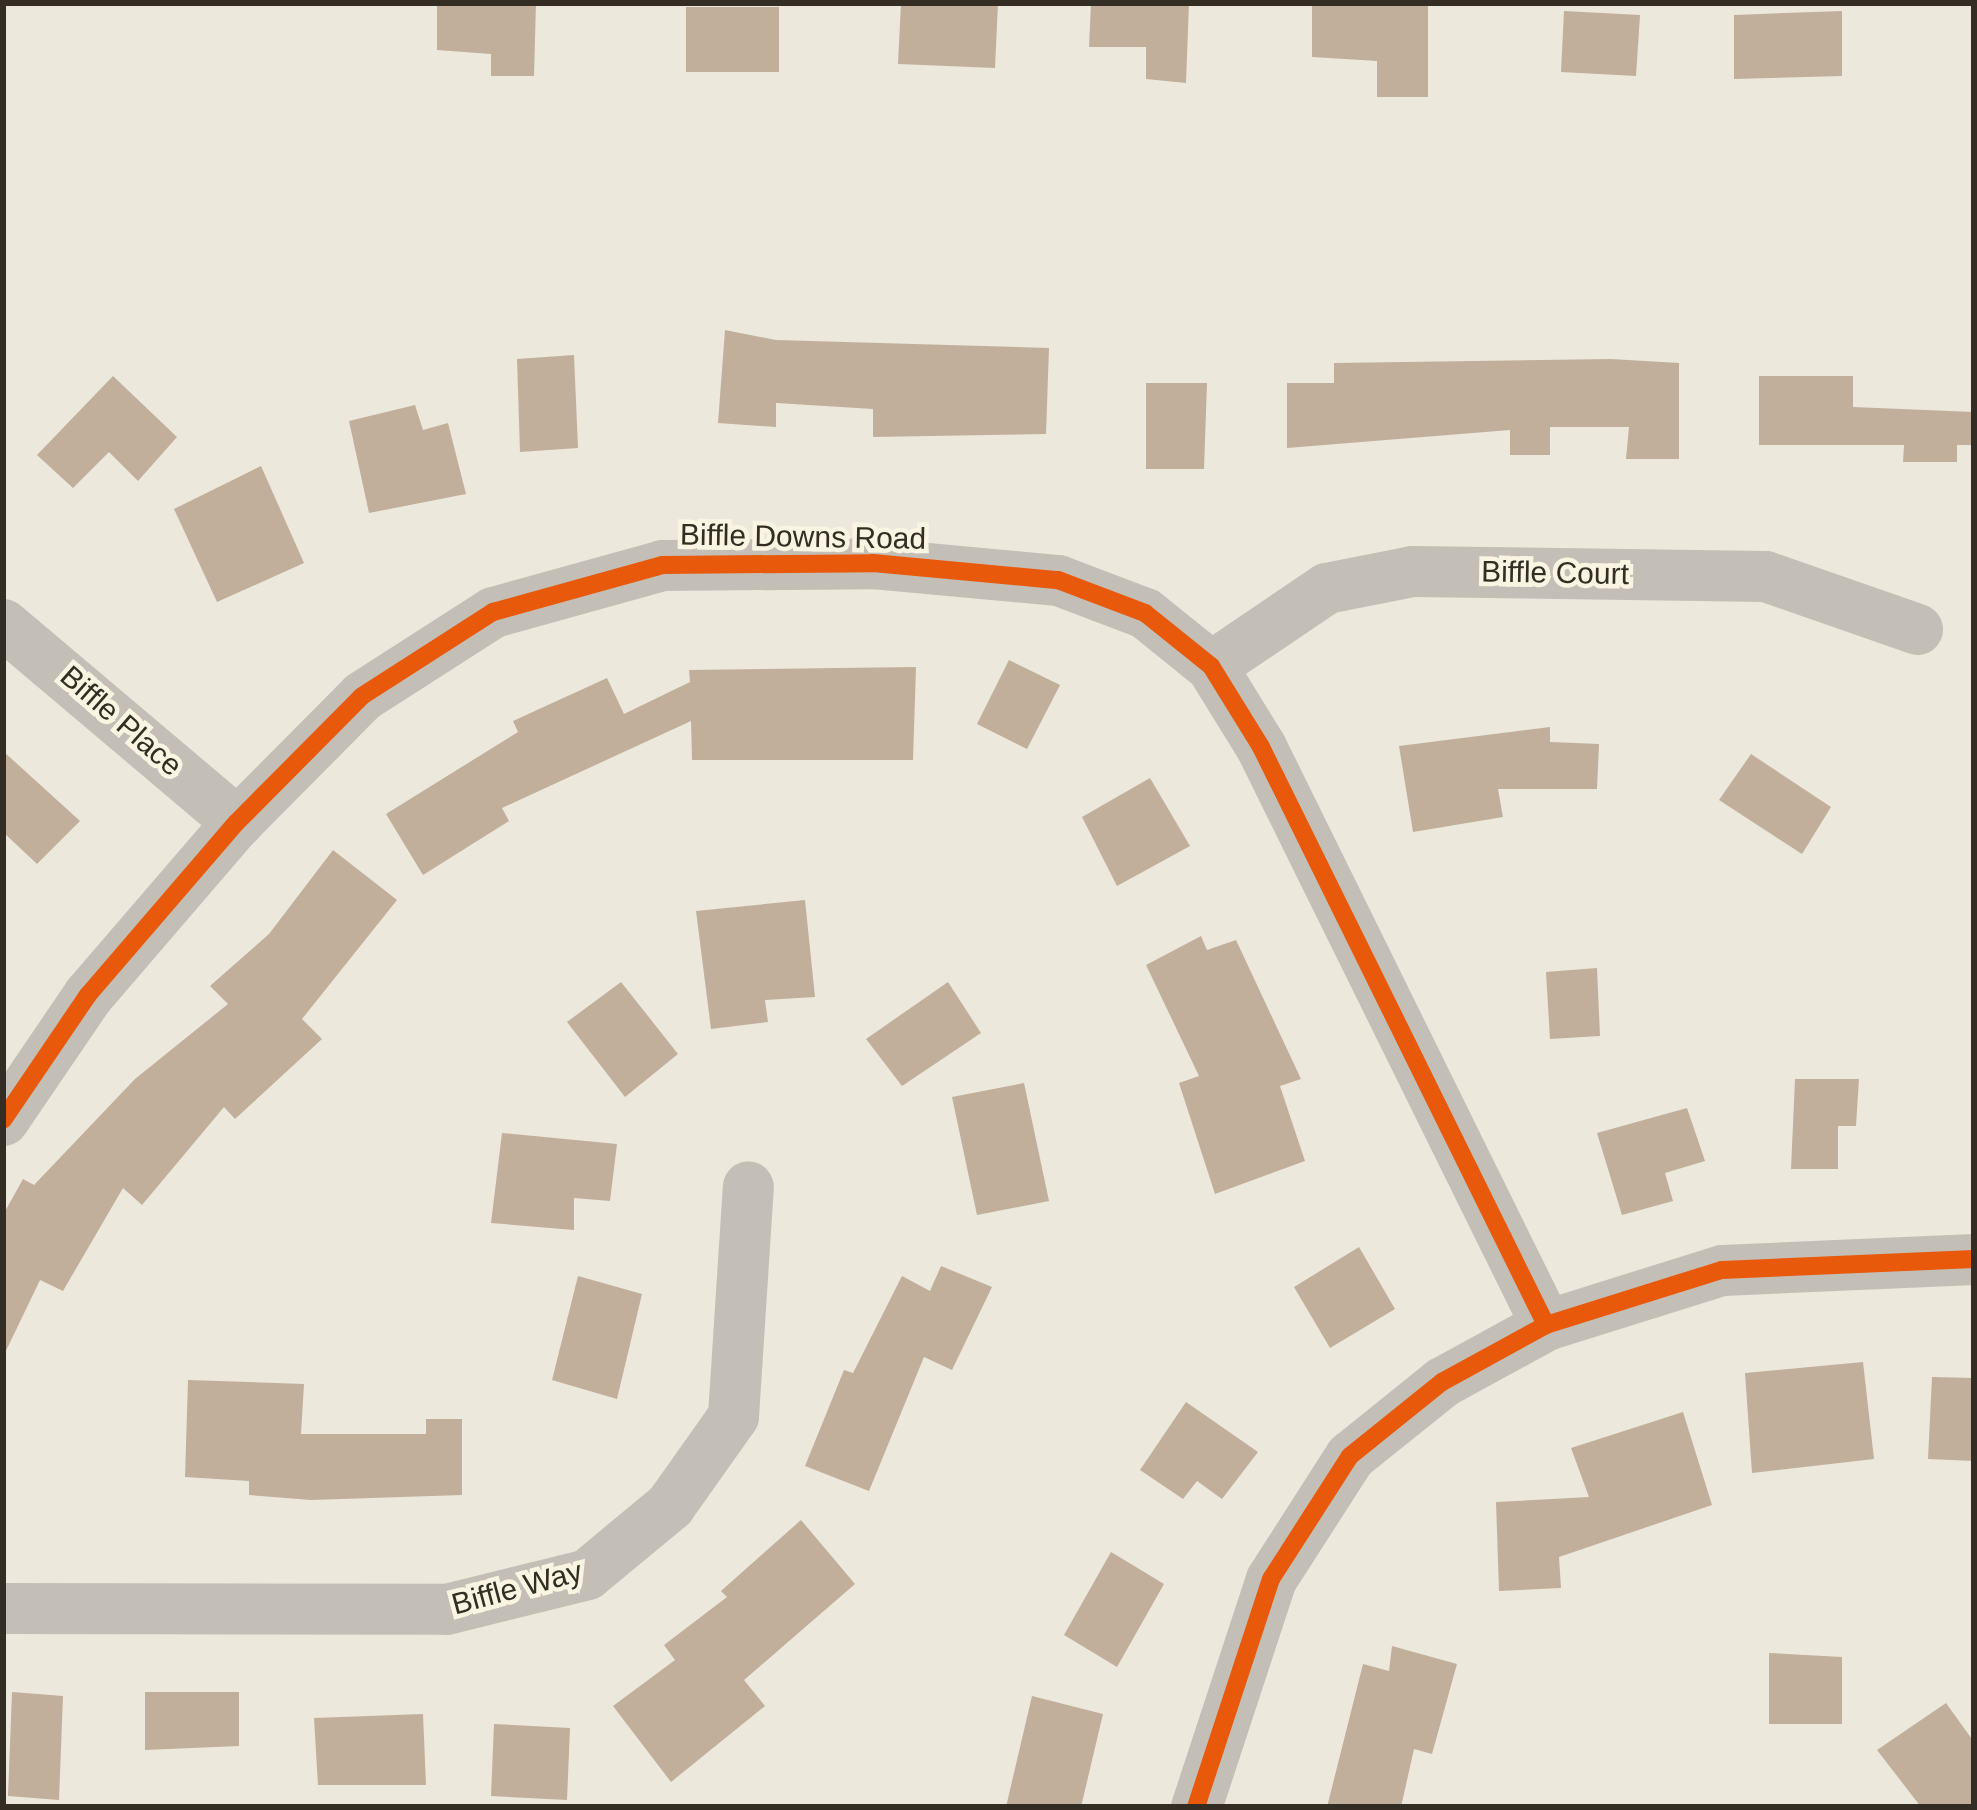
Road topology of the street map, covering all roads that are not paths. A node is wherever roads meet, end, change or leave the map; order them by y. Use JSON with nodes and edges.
{"nodes":[{"id":1,"x":3,"y":624,"type":"edge"},
{"id":2,"x":1917,"y":628,"type":"dead end"},
{"id":3,"x":1211,"y":666,"type":"junction"},
{"id":4,"x":237,"y":822,"type":"junction"},
{"id":5,"x":3,"y":1120,"type":"edge"},
{"id":6,"x":748,"y":1186,"type":"dead end"},
{"id":7,"x":1974,"y":1259,"type":"edge"},
{"id":8,"x":1546,"y":1324,"type":"junction"},
{"id":9,"x":3,"y":1608,"type":"edge"},
{"id":10,"x":1196,"y":1807,"type":"edge"}],
"edges":[{"from":1,"to":4,"type":"street","name":"Biffle Place"},
{"from":2,"to":3,"type":"street","name":"Biffle Court"},
{"from":3,"to":4,"type":"street","name":"Biffle Downs Road"},
{"from":3,"to":8,"type":"street","name":"Biffle Downs Road"},
{"from":4,"to":5,"type":"street","name":"Biffle Downs Road"},
{"from":6,"to":9,"type":"street","name":"Biffle Way"},
{"from":7,"to":8,"type":"street"},
{"from":8,"to":10,"type":"street"}]}
